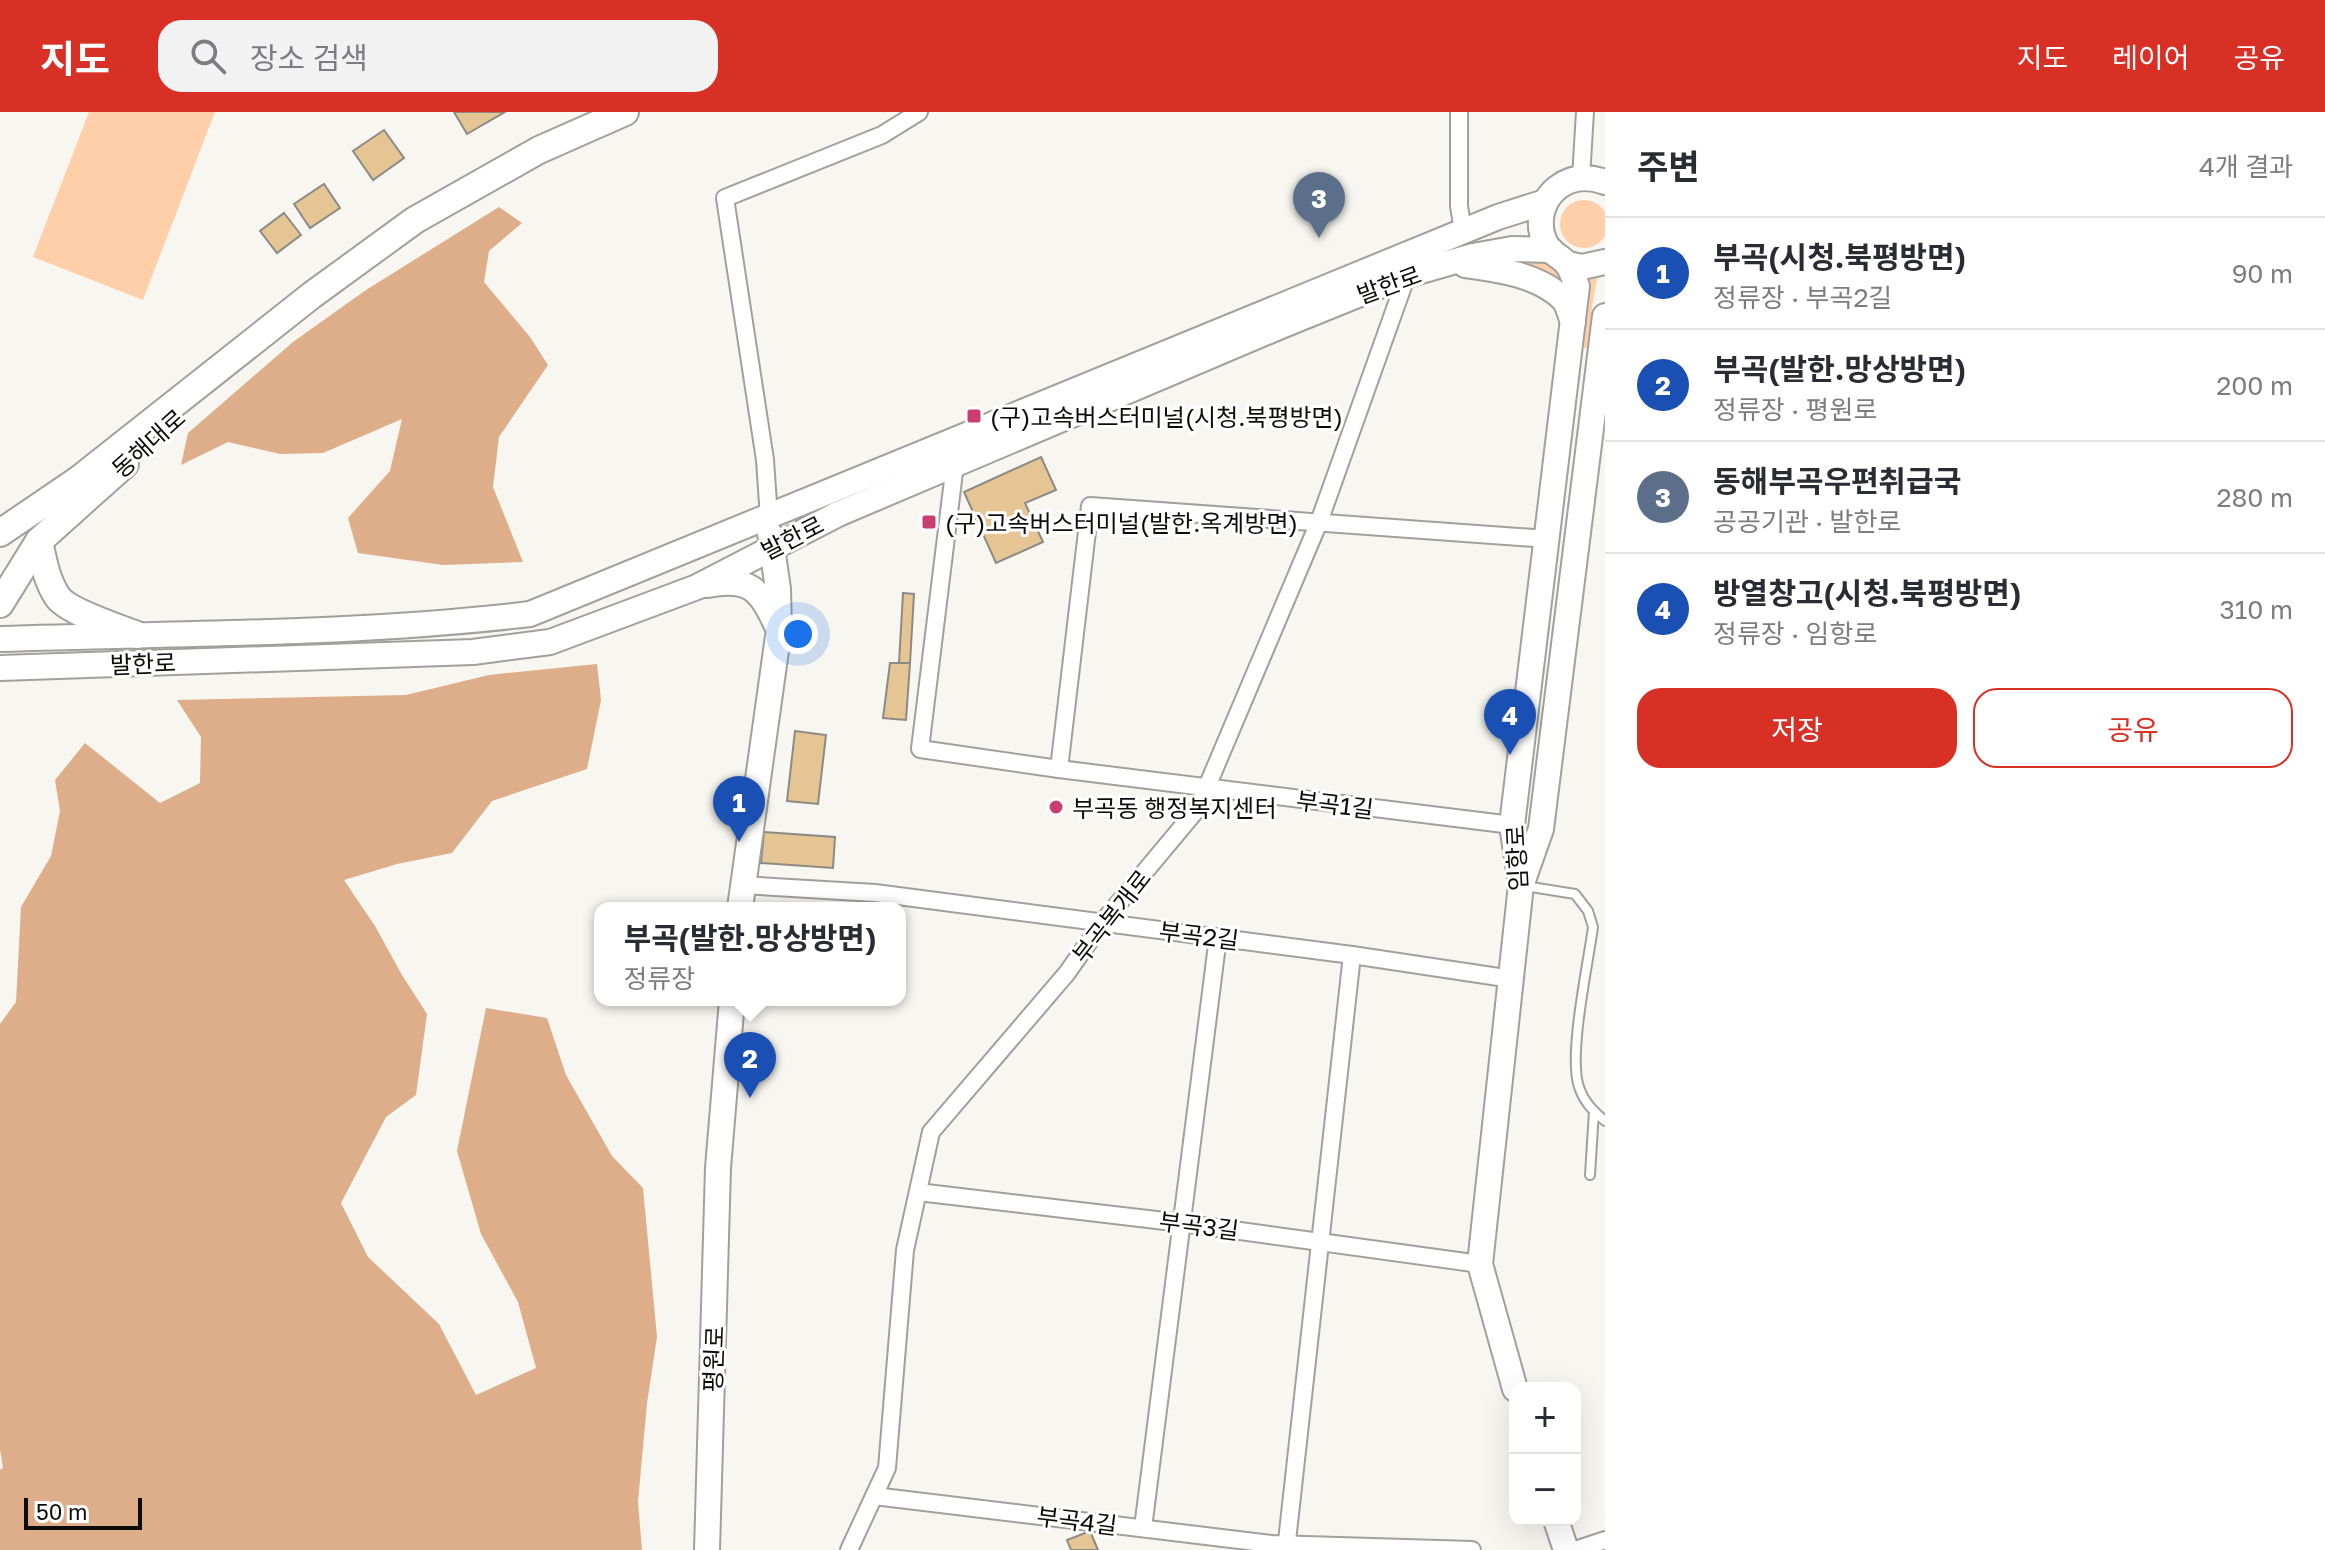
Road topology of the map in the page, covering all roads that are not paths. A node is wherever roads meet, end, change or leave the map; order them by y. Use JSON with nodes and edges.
{"nodes":[{"id":1,"x":625,"y":112,"type":"edge"},
{"id":2,"x":919,"y":112,"type":"edge"},
{"id":3,"x":1459,"y":112,"type":"edge"},
{"id":4,"x":1585,"y":112,"type":"edge"},
{"id":5,"x":1597,"y":179,"type":"edge"},
{"id":6,"x":1545,"y":202,"type":"junction"},
{"id":7,"x":1463,"y":231,"type":"junction"},
{"id":8,"x":1559,"y":257,"type":"junction"},
{"id":9,"x":1605,"y":262,"type":"edge"},
{"id":10,"x":1451,"y":263,"type":"junction"},
{"id":11,"x":1407,"y":275,"type":"junction"},
{"id":12,"x":312,"y":295,"type":"junction"},
{"id":13,"x":1605,"y":316,"type":"edge"},
{"id":14,"x":1574,"y":325,"type":"junction"},
{"id":15,"x":955,"y":464,"type":"junction"},
{"id":16,"x":769,"y":518,"type":"junction"},
{"id":17,"x":1319,"y":522,"type":"junction"},
{"id":18,"x":0,"y":533,"type":"edge"},
{"id":19,"x":1548,"y":539,"type":"junction"},
{"id":20,"x":39,"y":541,"type":"junction"},
{"id":21,"x":770,"y":549,"type":"junction"},
{"id":22,"x":697,"y":587,"type":"junction"},
{"id":23,"x":0,"y":604,"type":"edge"},
{"id":24,"x":779,"y":629,"type":"junction"},
{"id":25,"x":137,"y":635,"type":"junction"},
{"id":26,"x":0,"y":639,"type":"edge"},
{"id":27,"x":0,"y":668,"type":"edge"},
{"id":28,"x":1059,"y":769,"type":"junction"},
{"id":29,"x":1207,"y":788,"type":"junction"},
{"id":30,"x":1512,"y":825,"type":"junction"},
{"id":31,"x":1521,"y":885,"type":"junction"},
{"id":32,"x":741,"y":897,"type":"edge"},
{"id":33,"x":1102,"y":923,"type":"junction"},
{"id":34,"x":1218,"y":937,"type":"junction"},
{"id":35,"x":1352,"y":955,"type":"junction"},
{"id":36,"x":1512,"y":979,"type":"junction"},
{"id":37,"x":732,"y":1006,"type":"edge"},
{"id":38,"x":1594,"y":1111,"type":"junction"},
{"id":39,"x":1605,"y":1121,"type":"edge"},
{"id":40,"x":1590,"y":1175,"type":"dead end"},
{"id":41,"x":918,"y":1192,"type":"junction"},
{"id":42,"x":1182,"y":1223,"type":"junction"},
{"id":43,"x":1321,"y":1242,"type":"junction"},
{"id":44,"x":1480,"y":1264,"type":"junction"},
{"id":45,"x":1513,"y":1382,"type":"edge"},
{"id":46,"x":874,"y":1496,"type":"junction"},
{"id":47,"x":1558,"y":1526,"type":"edge"},
{"id":48,"x":1143,"y":1528,"type":"junction"},
{"id":49,"x":1605,"y":1540,"type":"edge"},
{"id":50,"x":1286,"y":1547,"type":"edge"},
{"id":51,"x":707,"y":1550,"type":"edge"},
{"id":52,"x":849,"y":1550,"type":"edge"},
{"id":53,"x":1472,"y":1550,"type":"edge"},
{"id":54,"x":1566,"y":1550,"type":"edge"},
{"id":55,"x":1575,"y":1550,"type":"edge"}],
"edges":[{"from":1,"to":12,"type":"main road","name":"동해대로"},
{"from":2,"to":16,"type":"street"},
{"from":3,"to":7,"type":"street"},
{"from":4,"to":5,"type":"street"},
{"from":5,"to":6,"type":"street","name":"발한로"},
{"from":6,"to":7,"type":"street","name":"발한로"},
{"from":6,"to":8,"type":"street","name":"임항로"},
{"from":7,"to":16,"type":"street","name":"발한로"},
{"from":8,"to":9,"type":"street","name":"발한로"},
{"from":8,"to":10,"type":"street","name":"발한로"},
{"from":8,"to":14,"type":"street","name":"임항로"},
{"from":10,"to":11,"type":"street","name":"발한로"},
{"from":10,"to":14,"type":"street"},
{"from":11,"to":15,"type":"street","name":"발한로"},
{"from":11,"to":17,"type":"street","name":"부곡복개로"},
{"from":12,"to":18,"type":"main road","name":"동해대로"},
{"from":12,"to":20,"type":"main road","name":"동해대로"},
{"from":13,"to":31,"type":"street"},
{"from":14,"to":19,"type":"street","name":"임항로"},
{"from":15,"to":21,"type":"street","name":"발한로"},
{"from":15,"to":28,"type":"street","name":"부곡1길"},
{"from":16,"to":21,"type":"street"},
{"from":16,"to":25,"type":"street","name":"발한로"},
{"from":17,"to":19,"type":"street"},
{"from":17,"to":28,"type":"street"},
{"from":17,"to":29,"type":"street","name":"부곡복개로"},
{"from":19,"to":30,"type":"street","name":"임항로"},
{"from":20,"to":23,"type":"main road","name":"동해대로"},
{"from":20,"to":25,"type":"main road"},
{"from":21,"to":22,"type":"street","name":"발한로"},
{"from":21,"to":24,"type":"street"},
{"from":22,"to":24,"type":"street"},
{"from":22,"to":27,"type":"street","name":"발한로"},
{"from":24,"to":32,"type":"street"},
{"from":25,"to":26,"type":"street","name":"발한로"},
{"from":28,"to":29,"type":"street","name":"부곡1길"},
{"from":29,"to":30,"type":"street","name":"부곡1길"},
{"from":29,"to":33,"type":"street","name":"부곡복개로"},
{"from":30,"to":31,"type":"street","name":"임항로"},
{"from":31,"to":36,"type":"street","name":"임항로"},
{"from":31,"to":38,"type":"lane"},
{"from":32,"to":33,"type":"street","name":"부곡2길"},
{"from":33,"to":34,"type":"street","name":"부곡2길"},
{"from":33,"to":41,"type":"street","name":"부곡복개로"},
{"from":34,"to":35,"type":"street","name":"부곡2길"},
{"from":34,"to":42,"type":"street"},
{"from":35,"to":36,"type":"street","name":"부곡2길"},
{"from":35,"to":43,"type":"street"},
{"from":36,"to":44,"type":"street","name":"임항로"},
{"from":37,"to":51,"type":"street","name":"평원로"},
{"from":38,"to":39,"type":"lane"},
{"from":38,"to":40,"type":"lane"},
{"from":41,"to":42,"type":"street","name":"부곡3길"},
{"from":41,"to":46,"type":"street","name":"부곡복개로"},
{"from":42,"to":43,"type":"street","name":"부곡3길"},
{"from":42,"to":48,"type":"street"},
{"from":43,"to":44,"type":"street","name":"부곡3길"},
{"from":43,"to":50,"type":"street"},
{"from":44,"to":45,"type":"street","name":"임항로"},
{"from":46,"to":48,"type":"street","name":"부곡4길"},
{"from":46,"to":52,"type":"street","name":"부곡복개로"},
{"from":47,"to":54,"type":"street"},
{"from":48,"to":50,"type":"street","name":"부곡4길"},
{"from":49,"to":55,"type":"street"},
{"from":50,"to":53,"type":"street","name":"부곡4길"}]}
